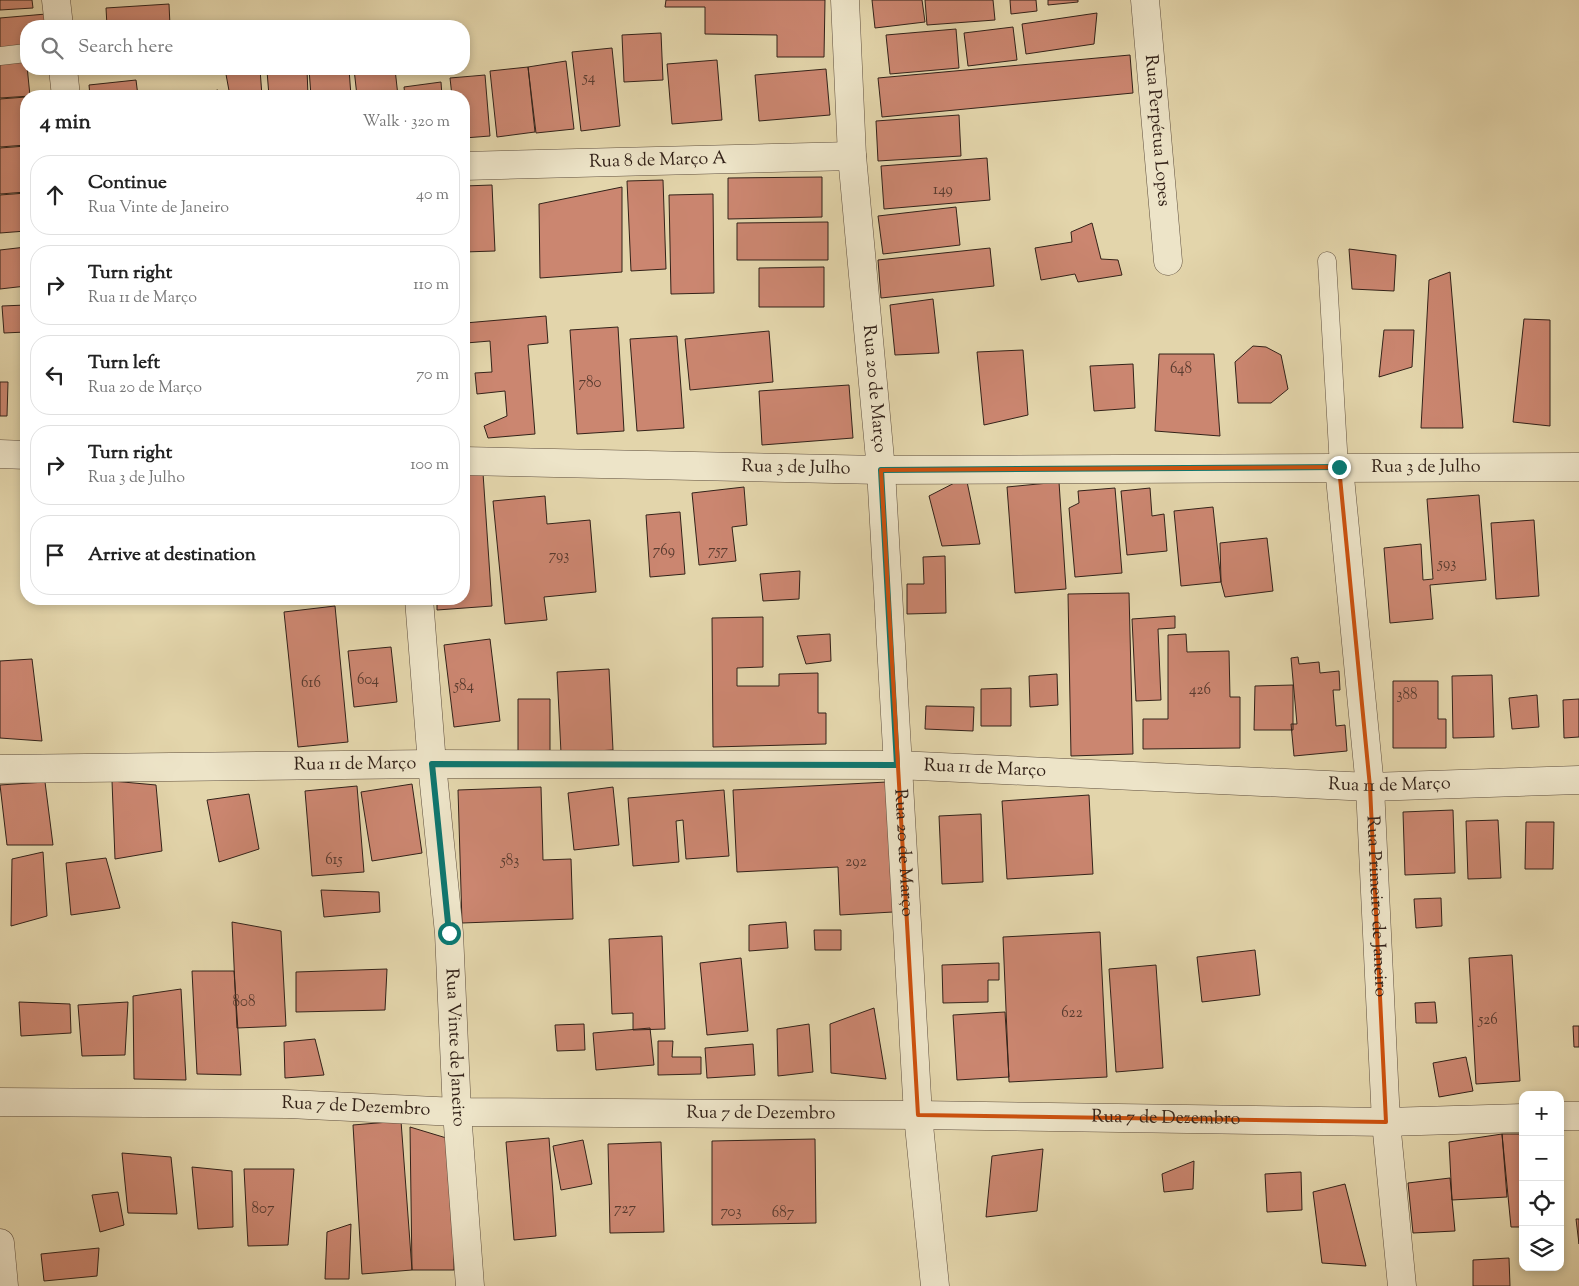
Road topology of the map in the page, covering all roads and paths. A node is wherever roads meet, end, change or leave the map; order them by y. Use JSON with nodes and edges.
{"nodes":[{"id":1,"x":56,"y":0,"type":"edge"},
{"id":2,"x":845,"y":0,"type":"edge"},
{"id":3,"x":1145,"y":0,"type":"edge"},
{"id":4,"x":58,"y":20,"type":"edge"},
{"id":5,"x":20,"y":54,"type":"edge"},
{"id":6,"x":0,"y":56,"type":"edge"},
{"id":7,"x":64,"y":75,"type":"edge"},
{"id":8,"x":65,"y":90,"type":"edge"},
{"id":9,"x":852,"y":156,"type":"junction"},
{"id":10,"x":470,"y":166,"type":"edge"},
{"id":11,"x":1168,"y":261,"type":"dead end"},
{"id":12,"x":1327,"y":261,"type":"dead end"},
{"id":13,"x":0,"y":454,"type":"edge"},
{"id":14,"x":20,"y":454,"type":"edge"},
{"id":15,"x":470,"y":461,"type":"edge"},
{"id":16,"x":1339,"y":467,"type":"junction"},
{"id":17,"x":1579,"y":467,"type":"edge"},
{"id":18,"x":881,"y":470,"type":"junction"},
{"id":19,"x":419,"y":605,"type":"edge"},
{"id":20,"x":432,"y":764,"type":"junction"},
{"id":21,"x":897,"y":765,"type":"junction"},
{"id":22,"x":0,"y":769,"type":"edge"},
{"id":23,"x":1579,"y":780,"type":"edge"},
{"id":24,"x":1370,"y":787,"type":"junction"},
{"id":25,"x":0,"y":1102,"type":"edge"},
{"id":26,"x":457,"y":1112,"type":"junction"},
{"id":27,"x":918,"y":1115,"type":"junction"},
{"id":28,"x":1564,"y":1116,"type":"edge"},
{"id":29,"x":1579,"y":1116,"type":"edge"},
{"id":30,"x":1519,"y":1118,"type":"edge"},
{"id":31,"x":1386,"y":1122,"type":"junction"},
{"id":32,"x":0,"y":1243,"type":"edge"},
{"id":33,"x":4,"y":1286,"type":"edge"},
{"id":34,"x":470,"y":1286,"type":"edge"},
{"id":35,"x":935,"y":1286,"type":"edge"},
{"id":36,"x":1402,"y":1286,"type":"edge"}],
"edges":[{"from":1,"to":4,"type":"street"},
{"from":2,"to":9,"type":"street","name":"Rua 20 de Março"},
{"from":3,"to":11,"type":"street","name":"Rua Perpétua Lopes"},
{"from":5,"to":6,"type":"lane"},
{"from":7,"to":8,"type":"street"},
{"from":9,"to":10,"type":"street","name":"Rua 8 de Março A"},
{"from":9,"to":18,"type":"street","name":"Rua 20 de Março"},
{"from":12,"to":16,"type":"lane"},
{"from":13,"to":14,"type":"street"},
{"from":15,"to":18,"type":"street","name":"Rua 3 de Julho"},
{"from":16,"to":17,"type":"street","name":"Rua 3 de Julho"},
{"from":16,"to":18,"type":"street","name":"Rua 3 de Julho"},
{"from":16,"to":24,"type":"street","name":"Rua Primeiro de Janeiro"},
{"from":18,"to":21,"type":"street","name":"Rua 20 de Março"},
{"from":19,"to":20,"type":"street","name":"Rua Vinte de Janeiro"},
{"from":20,"to":21,"type":"street","name":"Rua 11 de Março"},
{"from":20,"to":22,"type":"street","name":"Rua 11 de Março"},
{"from":20,"to":26,"type":"street","name":"Rua Vinte de Janeiro"},
{"from":21,"to":24,"type":"street","name":"Rua 11 de Março"},
{"from":21,"to":27,"type":"street","name":"Rua 20 de Março"},
{"from":23,"to":24,"type":"street","name":"Rua 11 de Março"},
{"from":24,"to":31,"type":"street","name":"Rua Primeiro de Janeiro"},
{"from":25,"to":26,"type":"street","name":"Rua 7 de Dezembro"},
{"from":26,"to":27,"type":"street","name":"Rua 7 de Dezembro"},
{"from":26,"to":34,"type":"street","name":"Rua Vinte de Janeiro"},
{"from":27,"to":31,"type":"street","name":"Rua 7 de Dezembro"},
{"from":27,"to":35,"type":"street","name":"Rua 20 de Março"},
{"from":28,"to":29,"type":"street"},
{"from":30,"to":31,"type":"street","name":"Rua 7 de Dezembro"},
{"from":31,"to":36,"type":"street","name":"Rua Primeiro de Janeiro"},
{"from":32,"to":33,"type":"street"}]}
